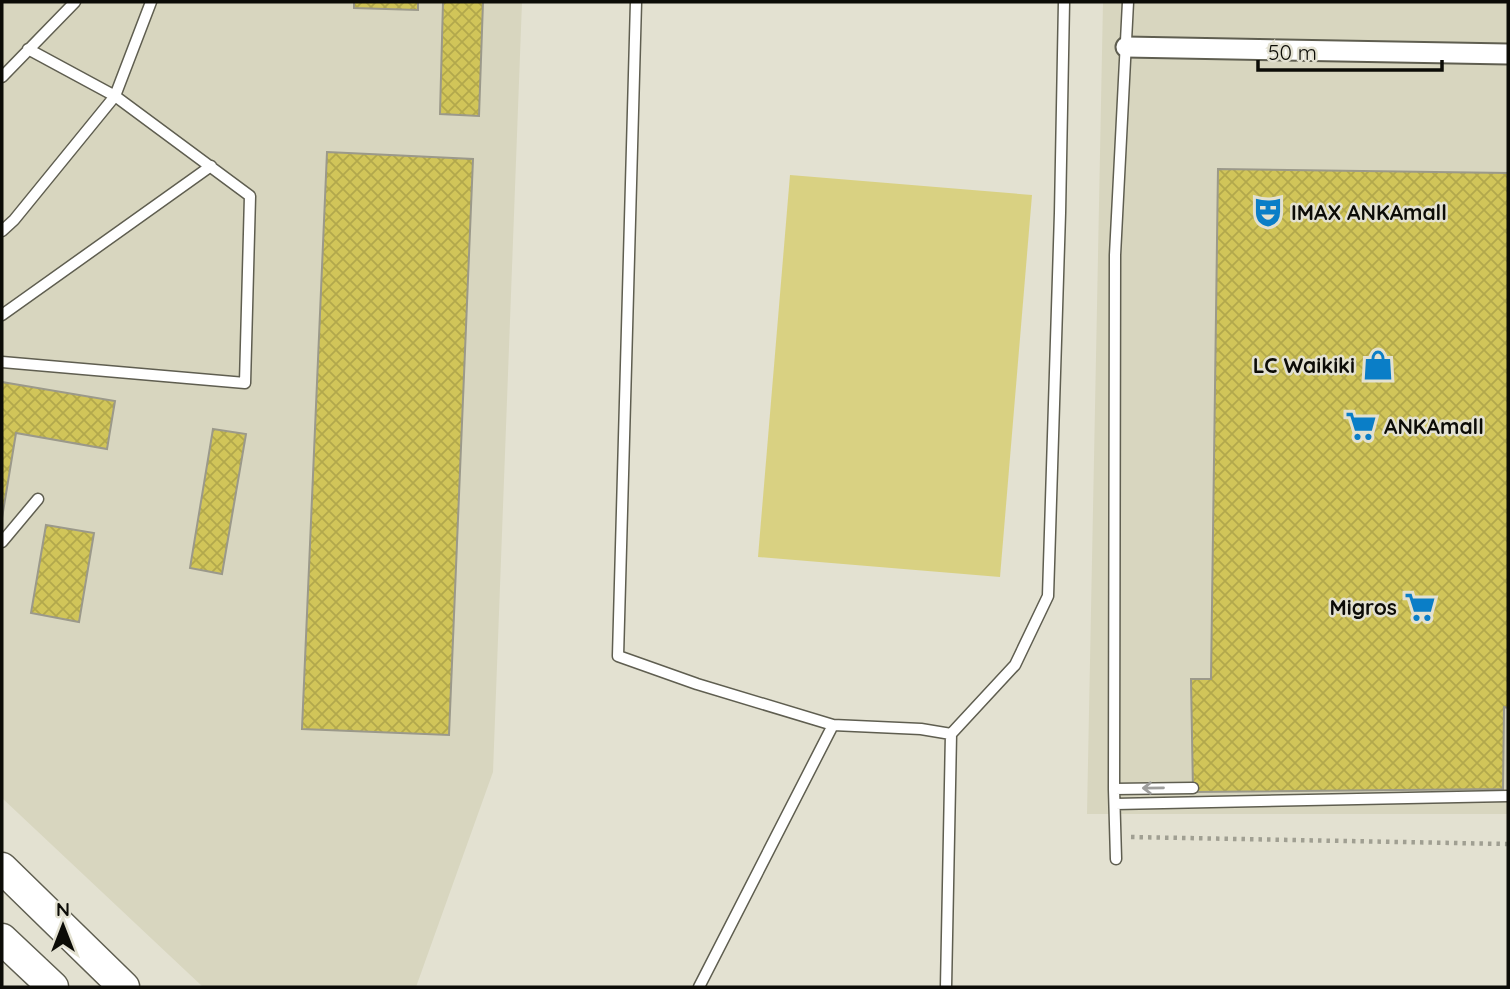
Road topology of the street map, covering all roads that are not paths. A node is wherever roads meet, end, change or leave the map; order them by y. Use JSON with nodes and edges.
{"nodes":[{"id":1,"x":75,"y":2,"type":"edge"},
{"id":2,"x":151,"y":2,"type":"edge"},
{"id":3,"x":636,"y":2,"type":"edge"},
{"id":4,"x":1064,"y":2,"type":"edge"},
{"id":5,"x":1128,"y":2,"type":"edge"},
{"id":6,"x":1126,"y":47,"type":"junction"},
{"id":7,"x":29,"y":48,"type":"junction"},
{"id":8,"x":1508,"y":54,"type":"edge"},
{"id":9,"x":2,"y":76,"type":"edge"},
{"id":10,"x":115,"y":96,"type":"junction"},
{"id":11,"x":211,"y":166,"type":"junction"},
{"id":12,"x":2,"y":231,"type":"edge"},
{"id":13,"x":2,"y":315,"type":"edge"},
{"id":14,"x":2,"y":362,"type":"edge"},
{"id":15,"x":38,"y":499,"type":"dead end"},
{"id":16,"x":2,"y":542,"type":"edge"},
{"id":17,"x":833,"y":725,"type":"junction"},
{"id":18,"x":951,"y":734,"type":"junction"},
{"id":19,"x":1193,"y":788,"type":"dead end"},
{"id":20,"x":1114,"y":789,"type":"junction"},
{"id":21,"x":1508,"y":796,"type":"edge"},
{"id":22,"x":1115,"y":804,"type":"junction"},
{"id":23,"x":1116,"y":859,"type":"dead end"},
{"id":24,"x":2,"y":869,"type":"edge"},
{"id":25,"x":2,"y":939,"type":"edge"},
{"id":26,"x":52,"y":987,"type":"edge"},
{"id":27,"x":124,"y":987,"type":"edge"},
{"id":28,"x":699,"y":987,"type":"edge"},
{"id":29,"x":946,"y":987,"type":"edge"}],
"edges":[{"from":1,"to":7,"type":"lane"},
{"from":2,"to":10,"type":"lane"},
{"from":3,"to":17,"type":"lane"},
{"from":4,"to":18,"type":"lane"},
{"from":5,"to":6,"type":"lane"},
{"from":6,"to":8,"type":"street"},
{"from":6,"to":20,"type":"lane"},
{"from":7,"to":9,"type":"lane"},
{"from":7,"to":10,"type":"lane"},
{"from":10,"to":11,"type":"lane"},
{"from":10,"to":12,"type":"lane"},
{"from":11,"to":13,"type":"lane"},
{"from":11,"to":14,"type":"lane"},
{"from":15,"to":16,"type":"lane"},
{"from":17,"to":18,"type":"lane"},
{"from":17,"to":28,"type":"lane"},
{"from":18,"to":29,"type":"lane"},
{"from":19,"to":20,"type":"lane","one_way":true},
{"from":20,"to":22,"type":"lane"},
{"from":21,"to":22,"type":"lane"},
{"from":22,"to":23,"type":"lane"},
{"from":24,"to":27,"type":"main road"},
{"from":25,"to":26,"type":"main road"}]}
